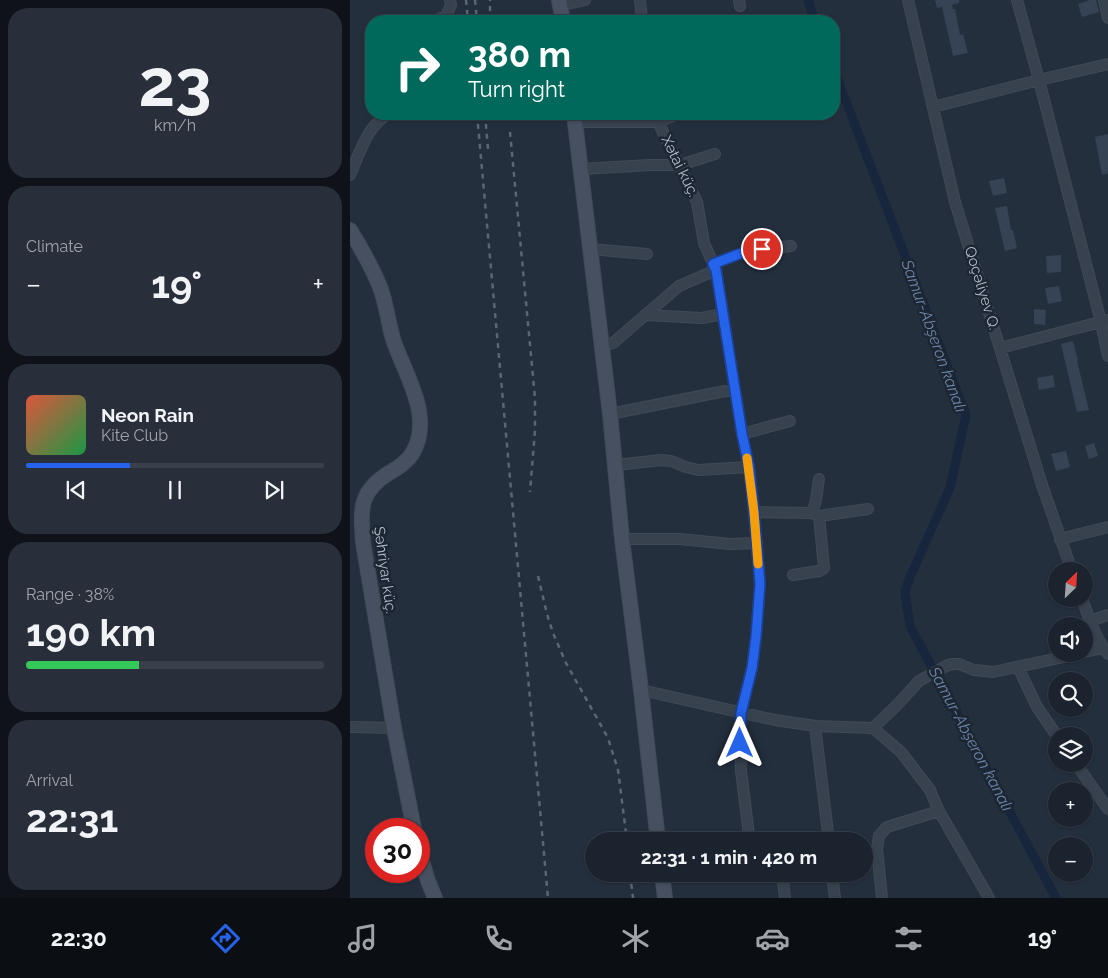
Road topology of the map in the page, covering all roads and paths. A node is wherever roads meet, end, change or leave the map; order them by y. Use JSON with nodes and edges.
{"nodes":[{"id":1,"x":450,"y":0,"type":"edge"},
{"id":2,"x":585,"y":0,"type":"edge"},
{"id":3,"x":640,"y":0,"type":"edge"},
{"id":4,"x":908,"y":0,"type":"edge"},
{"id":5,"x":1017,"y":0,"type":"edge"},
{"id":6,"x":1104,"y":0,"type":"edge"},
{"id":7,"x":560,"y":3,"type":"edge"},
{"id":8,"x":446,"y":15,"type":"edge"},
{"id":9,"x":641,"y":15,"type":"edge"},
{"id":10,"x":1108,"y":18,"type":"edge"},
{"id":11,"x":1108,"y":64,"type":"edge"},
{"id":12,"x":1039,"y":80,"type":"junction"},
{"id":13,"x":933,"y":107,"type":"junction"},
{"id":14,"x":380,"y":120,"type":"edge"},
{"id":15,"x":575,"y":120,"type":"edge"},
{"id":16,"x":658,"y":120,"type":"edge"},
{"id":17,"x":716,"y":154,"type":"dead end"},
{"id":18,"x":680,"y":165,"type":"junction"},
{"id":19,"x":581,"y":169,"type":"junction"},
{"id":20,"x":350,"y":175,"type":"edge"},
{"id":21,"x":350,"y":230,"type":"edge"},
{"id":22,"x":791,"y":246,"type":"dead end"},
{"id":23,"x":590,"y":249,"type":"junction"},
{"id":24,"x":647,"y":254,"type":"dead end"},
{"id":25,"x":714,"y":267,"type":"junction"},
{"id":26,"x":723,"y":314,"type":"junction"},
{"id":27,"x":646,"y":315,"type":"junction"},
{"id":28,"x":1104,"y":321,"type":"edge"},
{"id":29,"x":602,"y":346,"type":"junction"},
{"id":30,"x":1000,"y":348,"type":"junction"},
{"id":31,"x":1108,"y":356,"type":"edge"},
{"id":32,"x":735,"y":389,"type":"junction"},
{"id":33,"x":610,"y":414,"type":"junction"},
{"id":34,"x":790,"y":421,"type":"dead end"},
{"id":35,"x":742,"y":434,"type":"junction"},
{"id":36,"x":616,"y":465,"type":"junction"},
{"id":37,"x":749,"y":466,"type":"junction"},
{"id":38,"x":819,"y":479,"type":"dead end"},
{"id":39,"x":868,"y":509,"type":"dead end"},
{"id":40,"x":754,"y":512,"type":"junction"},
{"id":41,"x":816,"y":514,"type":"junction"},
{"id":42,"x":1108,"y":527,"type":"edge"},
{"id":43,"x":622,"y":539,"type":"junction"},
{"id":44,"x":1060,"y":539,"type":"junction"},
{"id":45,"x":757,"y":543,"type":"junction"},
{"id":46,"x":1069,"y":562,"type":"edge"},
{"id":47,"x":793,"y":575,"type":"dead end"},
{"id":48,"x":1108,"y":615,"type":"edge"},
{"id":49,"x":1093,"y":620,"type":"edge"},
{"id":50,"x":1093,"y":627,"type":"edge"},
{"id":51,"x":1106,"y":651,"type":"edge"},
{"id":52,"x":1093,"y":652,"type":"edge"},
{"id":53,"x":1048,"y":660,"type":"edge"},
{"id":54,"x":1018,"y":667,"type":"junction"},
{"id":55,"x":641,"y":690,"type":"junction"},
{"id":56,"x":741,"y":713,"type":"junction"},
{"id":57,"x":815,"y":726,"type":"junction"},
{"id":58,"x":350,"y":727,"type":"edge"},
{"id":59,"x":1051,"y":727,"type":"edge"},
{"id":60,"x":394,"y":728,"type":"junction"},
{"id":61,"x":873,"y":728,"type":"junction"},
{"id":62,"x":1082,"y":772,"type":"edge"},
{"id":63,"x":1108,"y":809,"type":"edge"},
{"id":64,"x":939,"y":811,"type":"junction"},
{"id":65,"x":412,"y":818,"type":"edge"},
{"id":66,"x":657,"y":832,"type":"edge"},
{"id":67,"x":749,"y":832,"type":"edge"},
{"id":68,"x":828,"y":832,"type":"edge"},
{"id":69,"x":663,"y":882,"type":"edge"},
{"id":70,"x":783,"y":882,"type":"edge"},
{"id":71,"x":833,"y":882,"type":"edge"},
{"id":72,"x":429,"y":883,"type":"edge"},
{"id":73,"x":435,"y":898,"type":"edge"},
{"id":74,"x":665,"y":898,"type":"edge"},
{"id":75,"x":785,"y":898,"type":"edge"},
{"id":76,"x":835,"y":898,"type":"edge"},
{"id":77,"x":882,"y":898,"type":"edge"},
{"id":78,"x":988,"y":898,"type":"edge"}],
"edges":[{"from":1,"to":8,"type":"street"},
{"from":2,"to":7,"type":"street"},
{"from":3,"to":9,"type":"street"},
{"from":4,"to":13,"type":"street","name":"Qoçəliyev Q."},
{"from":5,"to":12,"type":"street"},
{"from":6,"to":10,"type":"street"},
{"from":11,"to":12,"type":"street"},
{"from":12,"to":13,"type":"street"},
{"from":12,"to":28,"type":"street"},
{"from":13,"to":30,"type":"street","name":"Qoçəliyev Q."},
{"from":14,"to":20,"type":"street"},
{"from":15,"to":19,"type":"street"},
{"from":16,"to":18,"type":"street","name":"Xətai küç."},
{"from":17,"to":18,"type":"street"},
{"from":18,"to":19,"type":"street"},
{"from":18,"to":25,"type":"street","name":"Xətai küç."},
{"from":19,"to":23,"type":"street"},
{"from":21,"to":60,"type":"street","name":"Şəhriyar küç."},
{"from":22,"to":25,"type":"street"},
{"from":23,"to":24,"type":"street"},
{"from":23,"to":29,"type":"street"},
{"from":25,"to":26,"type":"street","name":"Xətai küç."},
{"from":25,"to":27,"type":"street"},
{"from":26,"to":27,"type":"street"},
{"from":26,"to":32,"type":"street","name":"Xətai küç."},
{"from":27,"to":29,"type":"street"},
{"from":28,"to":30,"type":"street"},
{"from":28,"to":31,"type":"street"},
{"from":29,"to":33,"type":"street"},
{"from":30,"to":44,"type":"street","name":"Qoçəliyev Q."},
{"from":32,"to":33,"type":"street"},
{"from":32,"to":35,"type":"street","name":"Xətai küç."},
{"from":33,"to":36,"type":"street"},
{"from":34,"to":35,"type":"street"},
{"from":35,"to":37,"type":"street","name":"Xətai küç."},
{"from":36,"to":37,"type":"street"},
{"from":36,"to":43,"type":"street"},
{"from":37,"to":40,"type":"street","name":"Xətai küç."},
{"from":38,"to":41,"type":"street"},
{"from":39,"to":41,"type":"street"},
{"from":40,"to":41,"type":"street"},
{"from":40,"to":45,"type":"street","name":"Xətai küç."},
{"from":41,"to":47,"type":"street"},
{"from":42,"to":44,"type":"street"},
{"from":43,"to":45,"type":"street"},
{"from":43,"to":55,"type":"street"},
{"from":44,"to":46,"type":"street","name":"Qoçəliyev Q."},
{"from":45,"to":56,"type":"street","name":"Xətai küç."},
{"from":48,"to":49,"type":"street"},
{"from":50,"to":51,"type":"street"},
{"from":51,"to":52,"type":"street"},
{"from":53,"to":54,"type":"street"},
{"from":54,"to":59,"type":"street"},
{"from":54,"to":61,"type":"street"},
{"from":55,"to":56,"type":"street"},
{"from":55,"to":66,"type":"street"},
{"from":56,"to":57,"type":"street"},
{"from":56,"to":67,"type":"street","name":"Xətai küç."},
{"from":57,"to":61,"type":"street"},
{"from":57,"to":68,"type":"street"},
{"from":58,"to":60,"type":"street"},
{"from":60,"to":65,"type":"street","name":"Şəhriyar küç."},
{"from":61,"to":64,"type":"street"},
{"from":62,"to":63,"type":"street"},
{"from":64,"to":77,"type":"street"},
{"from":64,"to":78,"type":"street"},
{"from":69,"to":74,"type":"street"},
{"from":70,"to":75,"type":"street"},
{"from":71,"to":76,"type":"street"},
{"from":72,"to":73,"type":"street"}]}
